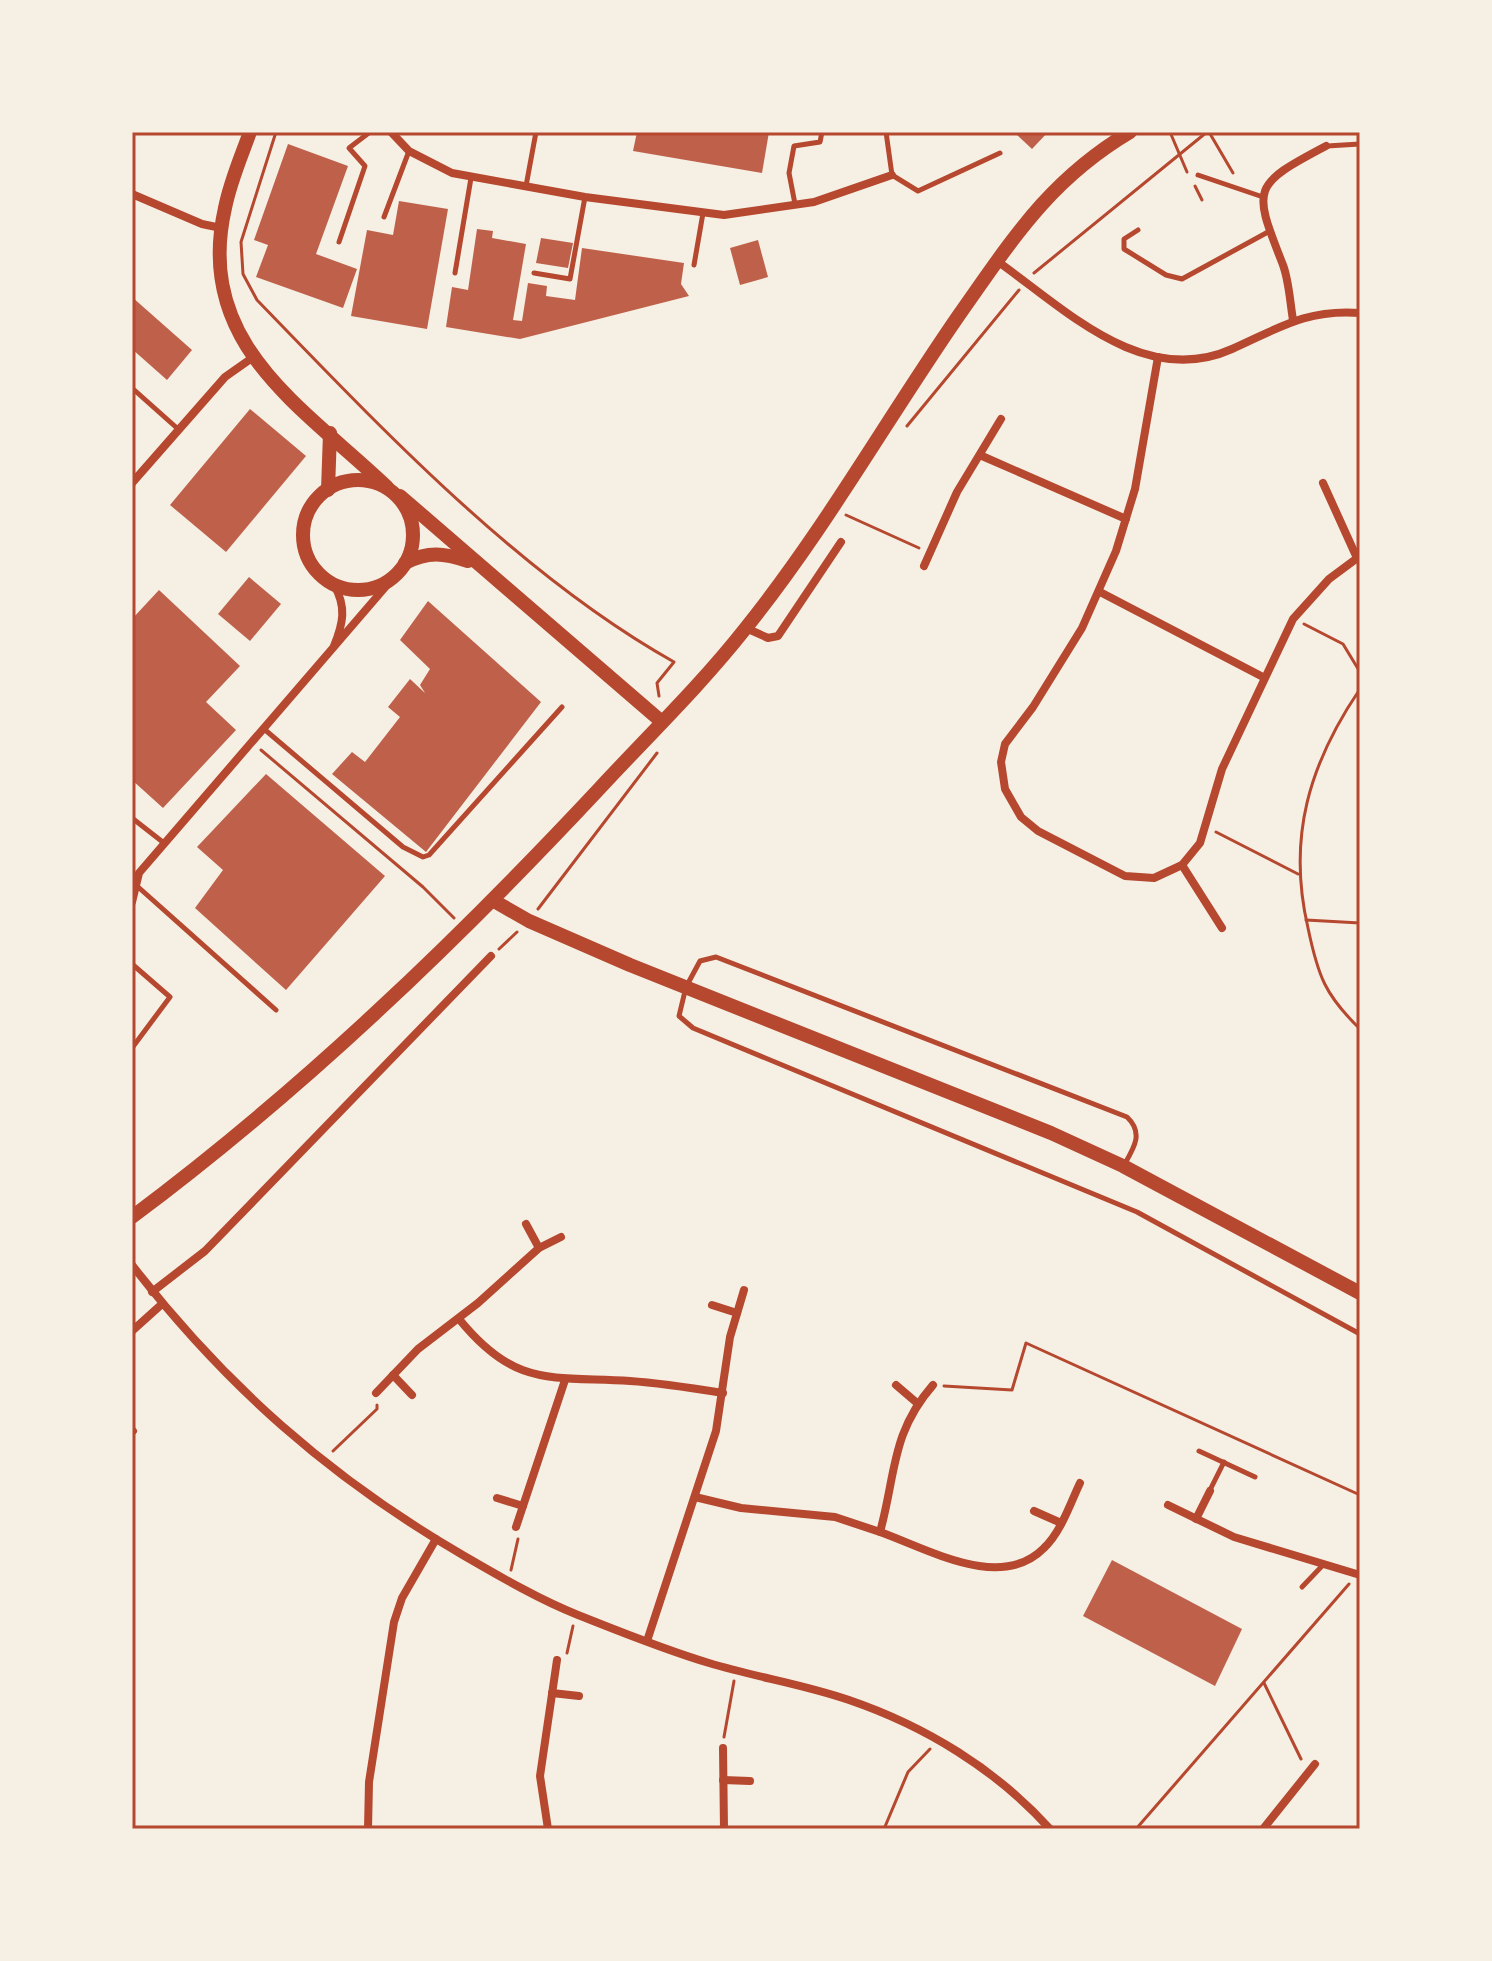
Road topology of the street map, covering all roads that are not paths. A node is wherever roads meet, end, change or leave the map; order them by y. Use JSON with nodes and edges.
{"nodes":[{"id":1,"x":250,"y":132,"type":"edge"},
{"id":2,"x":370,"y":132,"type":"edge"},
{"id":3,"x":391,"y":132,"type":"edge"},
{"id":4,"x":536,"y":132,"type":"edge"},
{"id":5,"x":822,"y":132,"type":"edge"},
{"id":6,"x":886,"y":132,"type":"edge"},
{"id":7,"x":1130,"y":132,"type":"edge"},
{"id":8,"x":1360,"y":144,"type":"edge"},
{"id":9,"x":1326,"y":146,"type":"joint"},
{"id":10,"x":409,"y":151,"type":"junction"},
{"id":11,"x":1000,"y":153,"type":"dead end"},
{"id":12,"x":892,"y":175,"type":"junction"},
{"id":13,"x":1198,"y":175,"type":"dead end"},
{"id":14,"x":471,"y":178,"type":"junction"},
{"id":15,"x":526,"y":187,"type":"junction"},
{"id":16,"x":1264,"y":192,"type":"junction"},
{"id":17,"x":132,"y":194,"type":"edge"},
{"id":18,"x":585,"y":197,"type":"junction"},
{"id":19,"x":795,"y":205,"type":"junction"},
{"id":20,"x":703,"y":212,"type":"junction"},
{"id":21,"x":384,"y":217,"type":"dead end"},
{"id":22,"x":221,"y":228,"type":"junction"},
{"id":23,"x":1138,"y":230,"type":"dead end"},
{"id":24,"x":1268,"y":232,"type":"junction"},
{"id":25,"x":339,"y":242,"type":"dead end"},
{"id":26,"x":997,"y":261,"type":"junction"},
{"id":27,"x":694,"y":265,"type":"dead end"},
{"id":28,"x":455,"y":273,"type":"dead end"},
{"id":29,"x":534,"y":273,"type":"dead end"},
{"id":30,"x":1360,"y":313,"type":"edge"},
{"id":31,"x":1293,"y":320,"type":"junction"},
{"id":32,"x":1158,"y":357,"type":"junction"},
{"id":33,"x":252,"y":358,"type":"junction"},
{"id":34,"x":132,"y":388,"type":"edge"},
{"id":35,"x":1001,"y":419,"type":"dead end"},
{"id":36,"x":178,"y":429,"type":"junction"},
{"id":37,"x":330,"y":433,"type":"junction"},
{"id":38,"x":982,"y":456,"type":"junction"},
{"id":39,"x":132,"y":483,"type":"edge"},
{"id":40,"x":1323,"y":483,"type":"dead end"},
{"id":41,"x":328,"y":490,"type":"junction"},
{"id":42,"x":394,"y":492,"type":"junction"},
{"id":43,"x":1126,"y":519,"type":"junction"},
{"id":44,"x":841,"y":542,"type":"dead end"},
{"id":45,"x":1358,"y":557,"type":"edge"},
{"id":46,"x":405,"y":563,"type":"junction"},
{"id":47,"x":476,"y":563,"type":"junction"},
{"id":48,"x":924,"y":566,"type":"dead end"},
{"id":49,"x":394,"y":577,"type":"junction"},
{"id":50,"x":334,"y":585,"type":"junction"},
{"id":51,"x":1100,"y":592,"type":"junction"},
{"id":52,"x":746,"y":628,"type":"junction"},
{"id":53,"x":331,"y":654,"type":"junction"},
{"id":54,"x":1263,"y":677,"type":"junction"},
{"id":55,"x":562,"y":707,"type":"dead end"},
{"id":56,"x":662,"y":722,"type":"junction"},
{"id":57,"x":263,"y":729,"type":"junction"},
{"id":58,"x":132,"y":818,"type":"edge"},
{"id":59,"x":165,"y":843,"type":"junction"},
{"id":60,"x":1182,"y":865,"type":"junction"},
{"id":61,"x":136,"y":885,"type":"junction"},
{"id":62,"x":494,"y":901,"type":"junction"},
{"id":63,"x":132,"y":902,"type":"edge"},
{"id":64,"x":1222,"y":928,"type":"dead end"},
{"id":65,"x":491,"y":956,"type":"dead end"},
{"id":66,"x":132,"y":964,"type":"edge"},
{"id":67,"x":686,"y":987,"type":"junction"},
{"id":68,"x":276,"y":1010,"type":"dead end"},
{"id":69,"x":132,"y":1048,"type":"edge"},
{"id":70,"x":1123,"y":1166,"type":"junction"},
{"id":71,"x":132,"y":1217,"type":"edge"},
{"id":72,"x":526,"y":1224,"type":"dead end"},
{"id":73,"x":561,"y":1237,"type":"dead end"},
{"id":74,"x":539,"y":1248,"type":"junction"},
{"id":75,"x":132,"y":1265,"type":"edge"},
{"id":76,"x":744,"y":1290,"type":"dead end"},
{"id":77,"x":152,"y":1292,"type":"junction"},
{"id":78,"x":1360,"y":1293,"type":"edge"},
{"id":79,"x":162,"y":1304,"type":"junction"},
{"id":80,"x":712,"y":1305,"type":"dead end"},
{"id":81,"x":737,"y":1313,"type":"junction"},
{"id":82,"x":459,"y":1319,"type":"junction"},
{"id":83,"x":132,"y":1331,"type":"edge"},
{"id":84,"x":1360,"y":1334,"type":"edge"},
{"id":85,"x":393,"y":1375,"type":"junction"},
{"id":86,"x":565,"y":1380,"type":"junction"},
{"id":87,"x":896,"y":1385,"type":"dead end"},
{"id":88,"x":933,"y":1385,"type":"road end"},
{"id":89,"x":376,"y":1393,"type":"road end"},
{"id":90,"x":723,"y":1393,"type":"junction"},
{"id":91,"x":412,"y":1395,"type":"dead end"},
{"id":92,"x":917,"y":1403,"type":"junction"},
{"id":93,"x":1199,"y":1451,"type":"dead end"},
{"id":94,"x":1224,"y":1462,"type":"junction"},
{"id":95,"x":1255,"y":1477,"type":"dead end"},
{"id":96,"x":1080,"y":1483,"type":"dead end"},
{"id":97,"x":1210,"y":1491,"type":"joint"},
{"id":98,"x":695,"y":1497,"type":"junction"},
{"id":99,"x":497,"y":1498,"type":"dead end"},
{"id":100,"x":1168,"y":1505,"type":"dead end"},
{"id":101,"x":523,"y":1506,"type":"junction"},
{"id":102,"x":1034,"y":1511,"type":"dead end"},
{"id":103,"x":1196,"y":1519,"type":"junction"},
{"id":104,"x":1061,"y":1523,"type":"junction"},
{"id":105,"x":516,"y":1527,"type":"road end"},
{"id":106,"x":880,"y":1532,"type":"junction"},
{"id":107,"x":436,"y":1539,"type":"junction"},
{"id":108,"x":1324,"y":1564,"type":"junction"},
{"id":109,"x":1358,"y":1575,"type":"edge"},
{"id":110,"x":1302,"y":1587,"type":"dead end"},
{"id":111,"x":647,"y":1641,"type":"junction"},
{"id":112,"x":557,"y":1660,"type":"road end"},
{"id":113,"x":552,"y":1693,"type":"junction"},
{"id":114,"x":579,"y":1696,"type":"dead end"},
{"id":115,"x":723,"y":1748,"type":"road end"},
{"id":116,"x":1315,"y":1764,"type":"dead end"},
{"id":117,"x":723,"y":1780,"type":"junction"},
{"id":118,"x":750,"y":1781,"type":"dead end"},
{"id":119,"x":368,"y":1829,"type":"edge"},
{"id":120,"x":548,"y":1829,"type":"edge"},
{"id":121,"x":724,"y":1829,"type":"edge"},
{"id":122,"x":1050,"y":1829,"type":"edge"},
{"id":123,"x":1263,"y":1829,"type":"edge"}],
"edges":[{"from":1,"to":22,"type":"street"},
{"from":2,"to":25,"type":"lane"},
{"from":3,"to":10,"type":"street"},
{"from":4,"to":15,"type":"lane"},
{"from":5,"to":19,"type":"lane"},
{"from":6,"to":12,"type":"lane"},
{"from":7,"to":26,"type":"street"},
{"from":8,"to":9,"type":"lane"},
{"from":9,"to":16,"type":"street"},
{"from":10,"to":14,"type":"street"},
{"from":10,"to":21,"type":"lane"},
{"from":11,"to":12,"type":"lane"},
{"from":12,"to":19,"type":"street"},
{"from":13,"to":16,"type":"lane"},
{"from":14,"to":15,"type":"street"},
{"from":14,"to":28,"type":"lane"},
{"from":15,"to":18,"type":"street"},
{"from":16,"to":24,"type":"street"},
{"from":17,"to":22,"type":"street"},
{"from":18,"to":20,"type":"street"},
{"from":18,"to":29,"type":"lane"},
{"from":19,"to":20,"type":"street"},
{"from":20,"to":27,"type":"lane"},
{"from":22,"to":33,"type":"street"},
{"from":23,"to":24,"type":"lane"},
{"from":24,"to":31,"type":"street"},
{"from":26,"to":32,"type":"street"},
{"from":26,"to":52,"type":"street"},
{"from":30,"to":31,"type":"street"},
{"from":31,"to":32,"type":"street"},
{"from":32,"to":43,"type":"street"},
{"from":33,"to":36,"type":"street"},
{"from":33,"to":37,"type":"street"},
{"from":34,"to":36,"type":"lane"},
{"from":35,"to":38,"type":"street"},
{"from":36,"to":39,"type":"street"},
{"from":37,"to":41,"type":"street"},
{"from":37,"to":42,"type":"street"},
{"from":38,"to":43,"type":"street"},
{"from":38,"to":48,"type":"street"},
{"from":40,"to":45,"type":"street"},
{"from":41,"to":42,"type":"street"},
{"from":41,"to":50,"type":"street"},
{"from":42,"to":46,"type":"street"},
{"from":42,"to":47,"type":"street"},
{"from":43,"to":51,"type":"street"},
{"from":44,"to":52,"type":"street"},
{"from":45,"to":54,"type":"street"},
{"from":46,"to":47,"type":"street"},
{"from":46,"to":49,"type":"street"},
{"from":47,"to":56,"type":"street"},
{"from":49,"to":50,"type":"street"},
{"from":49,"to":53,"type":"street"},
{"from":50,"to":53,"type":"street"},
{"from":51,"to":54,"type":"street"},
{"from":51,"to":60,"type":"street"},
{"from":52,"to":56,"type":"street"},
{"from":53,"to":57,"type":"street"},
{"from":54,"to":60,"type":"street"},
{"from":55,"to":57,"type":"lane"},
{"from":56,"to":62,"type":"street"},
{"from":57,"to":59,"type":"street"},
{"from":58,"to":59,"type":"lane"},
{"from":59,"to":61,"type":"street"},
{"from":60,"to":64,"type":"street"},
{"from":61,"to":63,"type":"street"},
{"from":61,"to":68,"type":"lane"},
{"from":62,"to":67,"type":"street"},
{"from":62,"to":71,"type":"street"},
{"from":65,"to":77,"type":"street"},
{"from":66,"to":69,"type":"lane"},
{"from":67,"to":70,"type":"street"},
{"from":67,"to":70,"type":"lane"},
{"from":67,"to":84,"type":"lane"},
{"from":70,"to":78,"type":"street"},
{"from":72,"to":74,"type":"street"},
{"from":73,"to":74,"type":"street"},
{"from":74,"to":82,"type":"street"},
{"from":75,"to":77,"type":"street"},
{"from":76,"to":81,"type":"street"},
{"from":77,"to":79,"type":"street"},
{"from":79,"to":83,"type":"street"},
{"from":79,"to":107,"type":"street"},
{"from":80,"to":81,"type":"street"},
{"from":81,"to":90,"type":"street"},
{"from":82,"to":85,"type":"street"},
{"from":82,"to":86,"type":"street"},
{"from":85,"to":89,"type":"street"},
{"from":85,"to":91,"type":"street"},
{"from":86,"to":90,"type":"street"},
{"from":86,"to":101,"type":"street"},
{"from":87,"to":92,"type":"street"},
{"from":88,"to":92,"type":"street"},
{"from":90,"to":98,"type":"street"},
{"from":92,"to":106,"type":"street"},
{"from":93,"to":94,"type":"lane"},
{"from":94,"to":95,"type":"lane"},
{"from":94,"to":97,"type":"lane"},
{"from":96,"to":104,"type":"street"},
{"from":97,"to":103,"type":"street"},
{"from":98,"to":106,"type":"street"},
{"from":98,"to":111,"type":"street"},
{"from":99,"to":101,"type":"street"},
{"from":100,"to":103,"type":"street"},
{"from":101,"to":105,"type":"street"},
{"from":102,"to":104,"type":"street"},
{"from":103,"to":108,"type":"street"},
{"from":104,"to":106,"type":"street"},
{"from":107,"to":111,"type":"street"},
{"from":107,"to":119,"type":"street"},
{"from":108,"to":109,"type":"street"},
{"from":108,"to":110,"type":"lane"},
{"from":111,"to":122,"type":"street"},
{"from":112,"to":113,"type":"street"},
{"from":113,"to":114,"type":"street"},
{"from":113,"to":120,"type":"street"},
{"from":115,"to":117,"type":"street"},
{"from":116,"to":123,"type":"street"},
{"from":117,"to":118,"type":"street"},
{"from":117,"to":121,"type":"street"}]}
